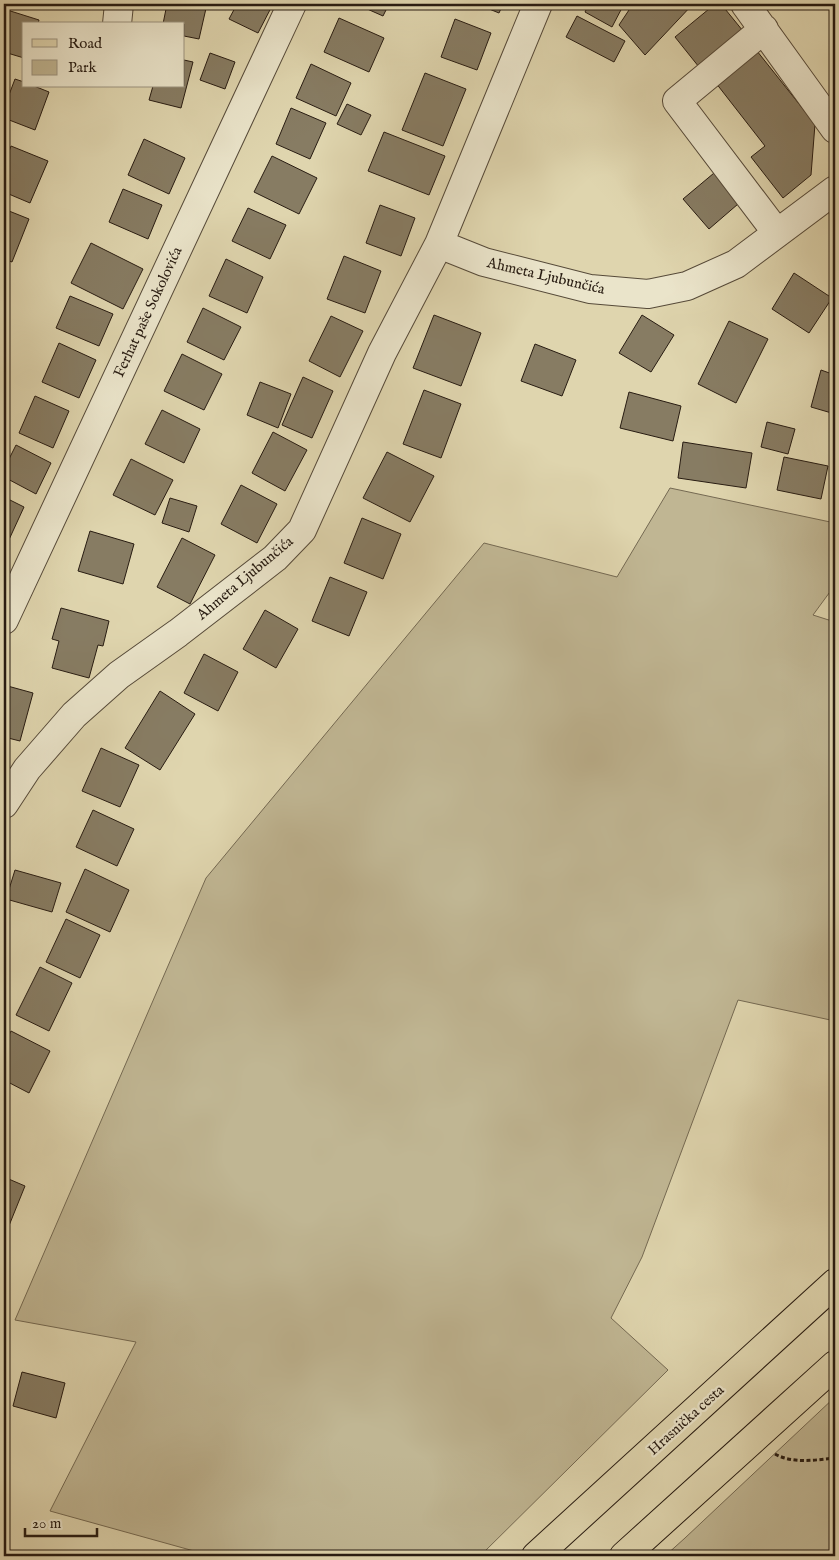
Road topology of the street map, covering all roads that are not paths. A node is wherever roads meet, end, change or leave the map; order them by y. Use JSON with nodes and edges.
{"nodes":[{"id":1,"x":120,"y":4,"type":"edge"},
{"id":2,"x":292,"y":4,"type":"edge"},
{"id":3,"x":538,"y":4,"type":"edge"},
{"id":4,"x":745,"y":4,"type":"edge"},
{"id":5,"x":117,"y":22,"type":"edge"},
{"id":6,"x":764,"y":29,"type":"junction"},
{"id":7,"x":835,"y":129,"type":"edge"},
{"id":8,"x":835,"y":190,"type":"edge"},
{"id":9,"x":777,"y":233,"type":"junction"},
{"id":10,"x":439,"y":244,"type":"junction"},
{"id":11,"x":4,"y":620,"type":"edge"},
{"id":12,"x":4,"y":804,"type":"edge"},
{"id":13,"x":835,"y":1283,"type":"edge"},
{"id":14,"x":835,"y":1365,"type":"edge"},
{"id":15,"x":536,"y":1556,"type":"edge"},
{"id":16,"x":624,"y":1556,"type":"edge"}],
"edges":[{"from":1,"to":5,"type":"street"},
{"from":2,"to":11,"type":"street","name":"Ferhat paše Sokolovića"},
{"from":3,"to":10,"type":"street","name":"Ahmeta Ljubunčića"},
{"from":4,"to":6,"type":"street"},
{"from":6,"to":7,"type":"street"},
{"from":6,"to":9,"type":"street"},
{"from":8,"to":9,"type":"street","name":"Ahmeta Ljubunčića"},
{"from":9,"to":10,"type":"street","name":"Ahmeta Ljubunčića"},
{"from":10,"to":12,"type":"street","name":"Ahmeta Ljubunčića"},
{"from":13,"to":15,"type":"main road","name":"Hrasnička cesta"},
{"from":14,"to":16,"type":"main road"}]}
